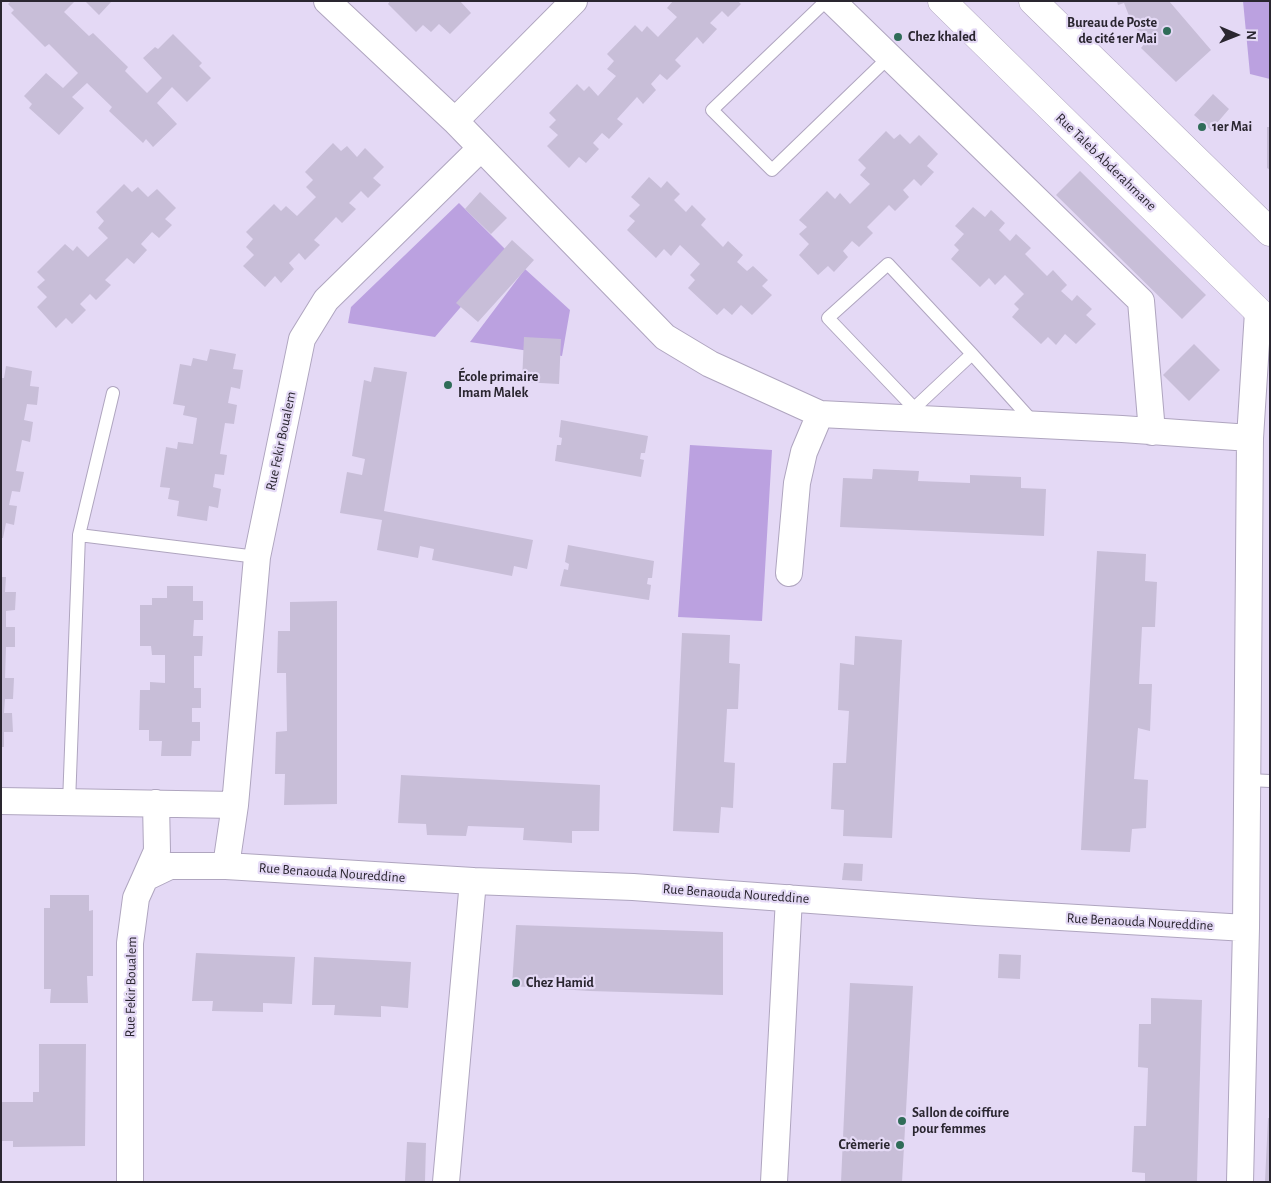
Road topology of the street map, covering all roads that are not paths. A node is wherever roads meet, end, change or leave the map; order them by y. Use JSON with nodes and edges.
{"nodes":[{"id":1,"x":327,"y":1,"type":"edge"},
{"id":2,"x":574,"y":1,"type":"edge"},
{"id":3,"x":826,"y":1,"type":"edge"},
{"id":4,"x":832,"y":1,"type":"edge"},
{"id":5,"x":942,"y":1,"type":"edge"},
{"id":6,"x":1033,"y":1,"type":"edge"},
{"id":7,"x":889,"y":57,"type":"junction"},
{"id":8,"x":455,"y":121,"type":"junction"},
{"id":9,"x":481,"y":148,"type":"junction"},
{"id":10,"x":1270,"y":232,"type":"edge"},
{"id":11,"x":1264,"y":318,"type":"edge"},
{"id":12,"x":972,"y":354,"type":"junction"},
{"id":13,"x":114,"y":393,"type":"dead end"},
{"id":14,"x":909,"y":413,"type":"junction"},
{"id":15,"x":820,"y":414,"type":"junction"},
{"id":16,"x":1036,"y":425,"type":"junction"},
{"id":17,"x":1152,"y":432,"type":"junction"},
{"id":18,"x":1250,"y":438,"type":"junction"},
{"id":19,"x":79,"y":535,"type":"junction"},
{"id":20,"x":257,"y":557,"type":"junction"},
{"id":21,"x":789,"y":573,"type":"dead end"},
{"id":22,"x":1259,"y":781,"type":"edge"},
{"id":23,"x":1,"y":801,"type":"edge"},
{"id":24,"x":69,"y":803,"type":"junction"},
{"id":25,"x":156,"y":803,"type":"junction"},
{"id":26,"x":235,"y":805,"type":"junction"},
{"id":27,"x":226,"y":866,"type":"junction"},
{"id":28,"x":145,"y":878,"type":"junction"},
{"id":29,"x":473,"y":881,"type":"junction"},
{"id":30,"x":790,"y":898,"type":"junction"},
{"id":31,"x":1246,"y":928,"type":"junction"},
{"id":32,"x":130,"y":1182,"type":"edge"},
{"id":33,"x":446,"y":1182,"type":"edge"},
{"id":34,"x":774,"y":1182,"type":"edge"},
{"id":35,"x":1240,"y":1182,"type":"edge"}],
"edges":[{"from":1,"to":8,"type":"street"},
{"from":2,"to":8,"type":"street"},
{"from":3,"to":7,"type":"lane"},
{"from":4,"to":7,"type":"street"},
{"from":5,"to":11,"type":"main road","name":"Rue Taleb Abderahmane"},
{"from":6,"to":10,"type":"main road"},
{"from":7,"to":17,"type":"street"},
{"from":8,"to":9,"type":"street"},
{"from":9,"to":15,"type":"street"},
{"from":9,"to":20,"type":"street","name":"Rue Fekir Boualem"},
{"from":11,"to":18,"type":"street"},
{"from":12,"to":14,"type":"lane"},
{"from":12,"to":14,"type":"lane"},
{"from":12,"to":16,"type":"lane"},
{"from":13,"to":19,"type":"lane"},
{"from":14,"to":15,"type":"street"},
{"from":14,"to":16,"type":"street"},
{"from":15,"to":21,"type":"street"},
{"from":16,"to":17,"type":"street"},
{"from":17,"to":18,"type":"street"},
{"from":18,"to":22,"type":"street"},
{"from":19,"to":20,"type":"lane"},
{"from":19,"to":24,"type":"lane"},
{"from":20,"to":26,"type":"street","name":"Rue Fekir Boualem"},
{"from":22,"to":31,"type":"street"},
{"from":23,"to":24,"type":"street"},
{"from":24,"to":25,"type":"street"},
{"from":25,"to":26,"type":"street"},
{"from":25,"to":28,"type":"street","name":"Rue Fekir Boualem"},
{"from":26,"to":27,"type":"street","name":"Rue Fekir Boualem"},
{"from":27,"to":28,"type":"street"},
{"from":27,"to":29,"type":"street","name":"Rue Benaouda Noureddine"},
{"from":28,"to":32,"type":"street","name":"Rue Fekir Boualem"},
{"from":29,"to":30,"type":"street","name":"Rue Benaouda Noureddine"},
{"from":29,"to":33,"type":"street"},
{"from":30,"to":31,"type":"street","name":"Rue Benaouda Noureddine"},
{"from":30,"to":34,"type":"street"},
{"from":31,"to":35,"type":"street"}]}
